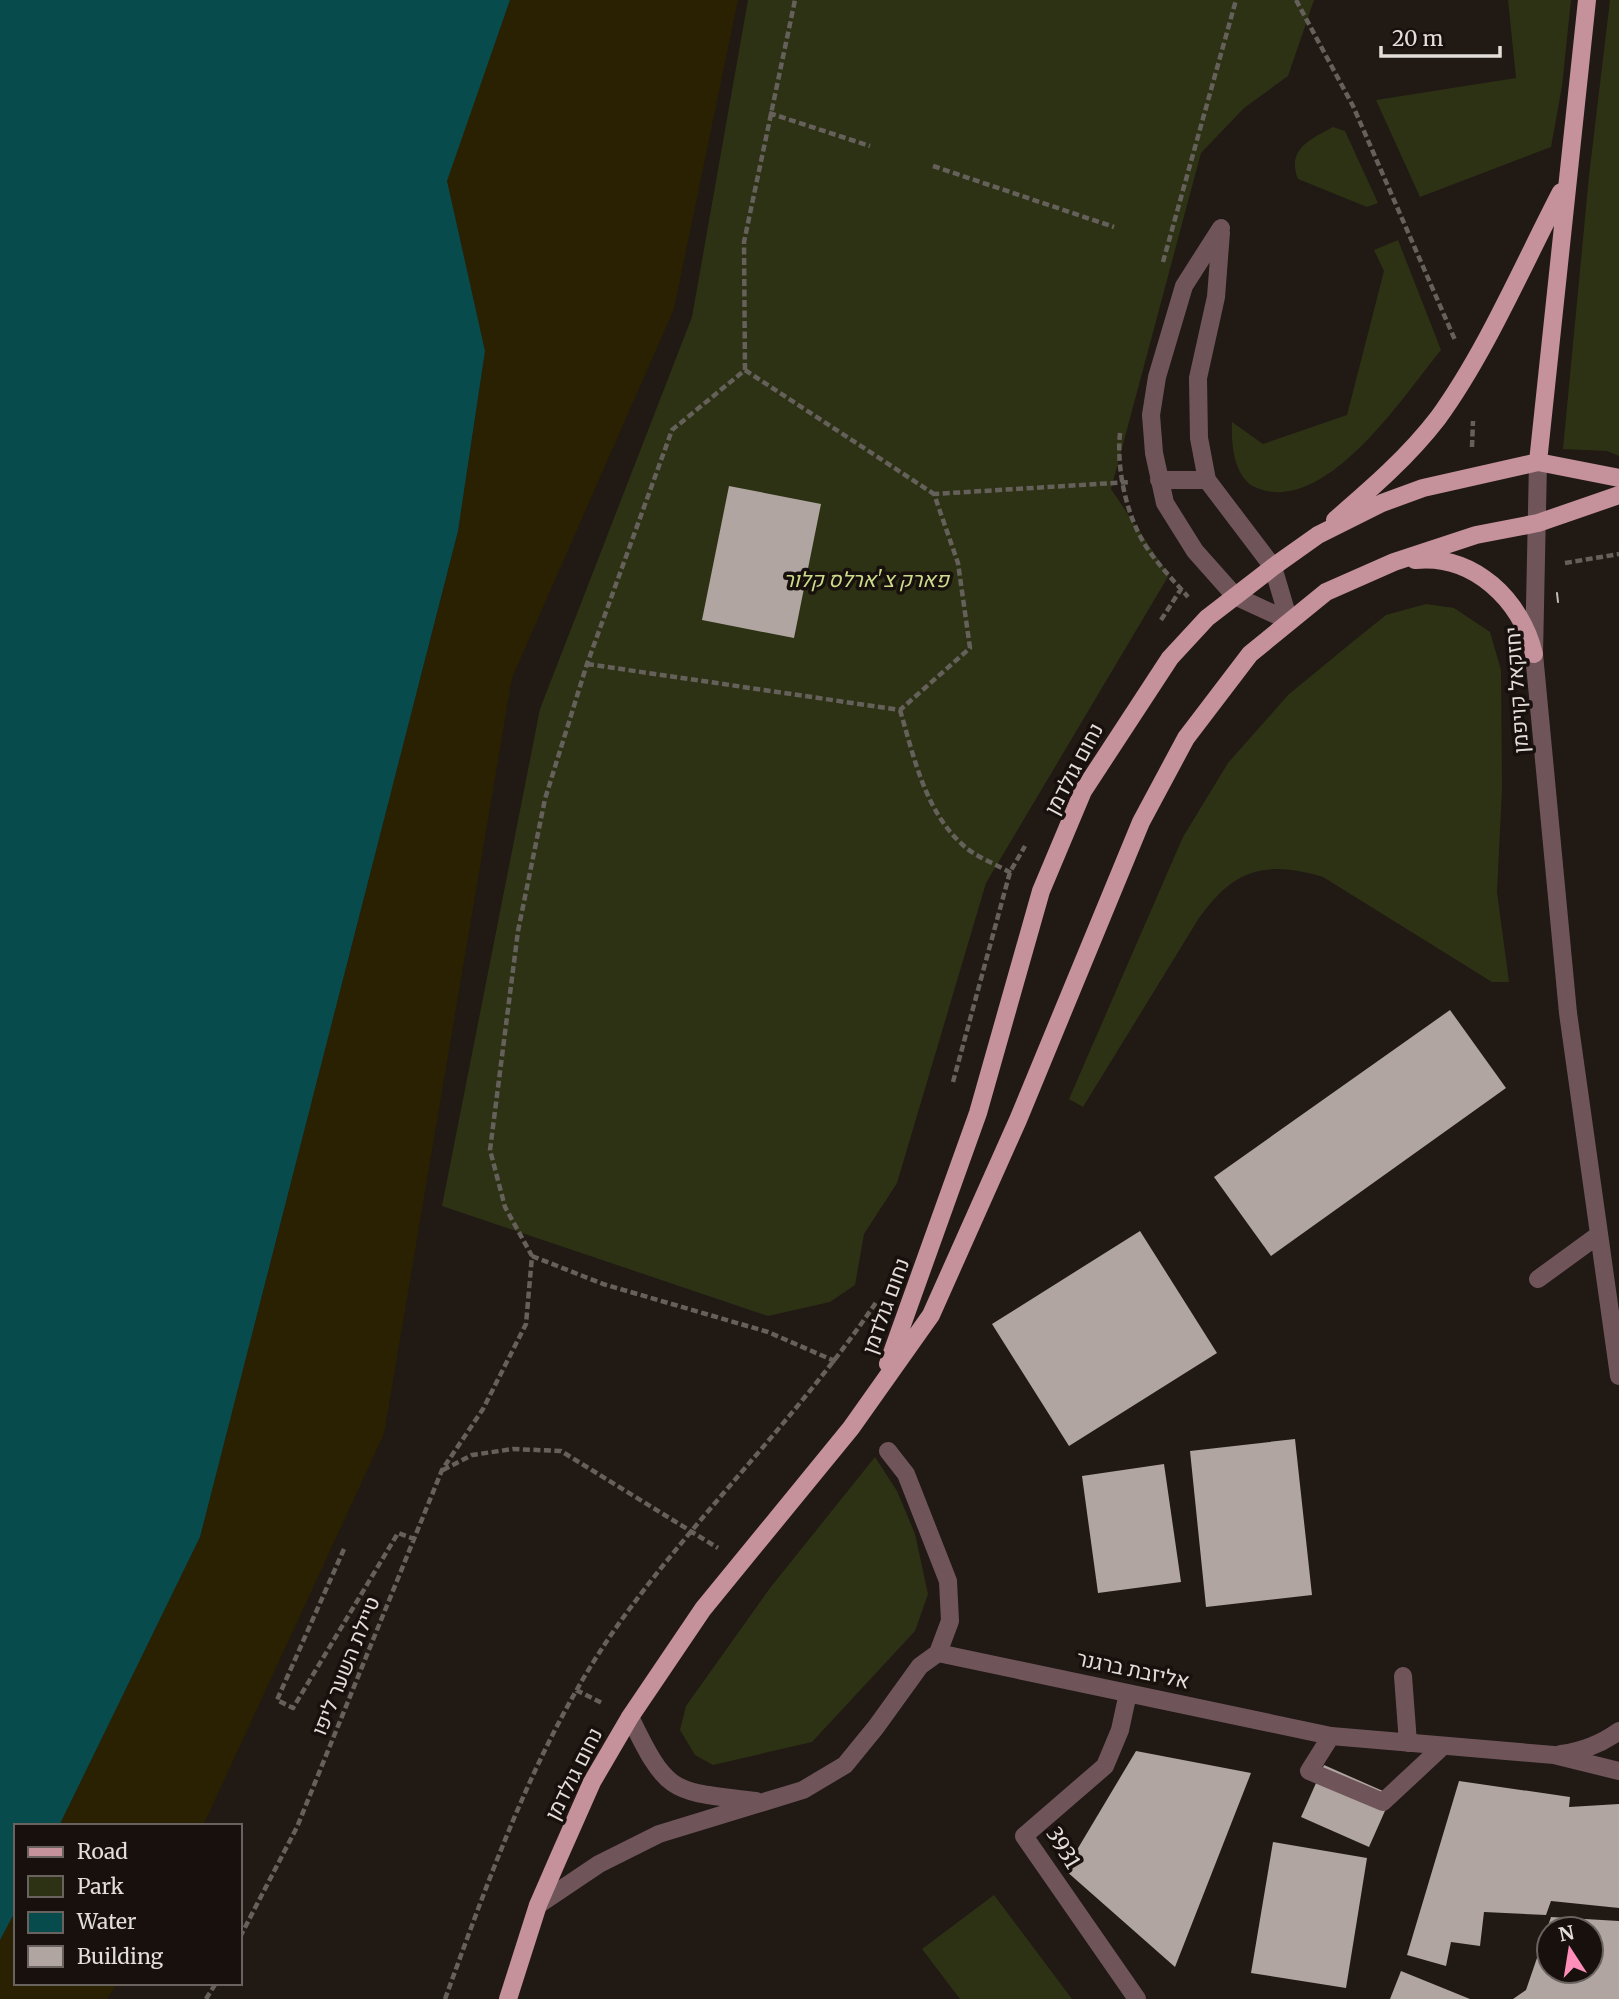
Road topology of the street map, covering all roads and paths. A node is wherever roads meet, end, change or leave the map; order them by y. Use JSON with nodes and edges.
{"nodes":[{"id":1,"x":795,"y":0,"type":"edge"},
{"id":2,"x":1296,"y":0,"type":"edge"},
{"id":3,"x":1587,"y":0,"type":"edge"},
{"id":4,"x":769,"y":113,"type":"junction"},
{"id":5,"x":870,"y":146,"type":"dead end"},
{"id":6,"x":933,"y":166,"type":"dead end"},
{"id":7,"x":1566,"y":183,"type":"junction"},
{"id":8,"x":1114,"y":227,"type":"dead end"},
{"id":9,"x":1469,"y":365,"type":"junction"},
{"id":10,"x":745,"y":370,"type":"junction"},
{"id":11,"x":1473,"y":416,"type":"dead end"},
{"id":12,"x":1538,"y":462,"type":"junction"},
{"id":13,"x":1471,"y":476,"type":"junction"},
{"id":14,"x":1619,"y":478,"type":"edge"},
{"id":15,"x":1207,"y":480,"type":"junction"},
{"id":16,"x":1159,"y":481,"type":"junction"},
{"id":17,"x":934,"y":495,"type":"junction"},
{"id":18,"x":1619,"y":495,"type":"edge"},
{"id":19,"x":1538,"y":523,"type":"junction"},
{"id":20,"x":1318,"y":535,"type":"junction"},
{"id":21,"x":1619,"y":554,"type":"edge"},
{"id":22,"x":1394,"y":562,"type":"junction"},
{"id":23,"x":1273,"y":567,"type":"junction"},
{"id":24,"x":1535,"y":567,"type":"junction"},
{"id":25,"x":1181,"y":589,"type":"dead end"},
{"id":26,"x":1235,"y":596,"type":"junction"},
{"id":27,"x":1290,"y":621,"type":"junction"},
{"id":28,"x":1160,"y":623,"type":"dead end"},
{"id":29,"x":1534,"y":654,"type":"junction"},
{"id":30,"x":587,"y":664,"type":"junction"},
{"id":31,"x":900,"y":710,"type":"junction"},
{"id":32,"x":1030,"y":838,"type":"dead end"},
{"id":33,"x":1010,"y":872,"type":"junction"},
{"id":34,"x":1041,"y":891,"type":"junction"},
{"id":35,"x":949,"y":1096,"type":"dead end"},
{"id":36,"x":1597,"y":1236,"type":"junction"},
{"id":37,"x":532,"y":1256,"type":"junction"},
{"id":38,"x":1538,"y":1279,"type":"dead end"},
{"id":39,"x":881,"y":1296,"type":"dead end"},
{"id":40,"x":836,"y":1362,"type":"junction"},
{"id":41,"x":1619,"y":1376,"type":"edge"},
{"id":42,"x":877,"y":1394,"type":"junction"},
{"id":43,"x":888,"y":1451,"type":"dead end"},
{"id":44,"x":442,"y":1471,"type":"junction"},
{"id":45,"x":691,"y":1532,"type":"junction"},
{"id":46,"x":414,"y":1539,"type":"junction"},
{"id":47,"x":344,"y":1549,"type":"dead end"},
{"id":48,"x":742,"y":1562,"type":"junction"},
{"id":49,"x":938,"y":1653,"type":"junction"},
{"id":50,"x":1403,"y":1676,"type":"dead end"},
{"id":51,"x":1128,"y":1693,"type":"junction"},
{"id":52,"x":630,"y":1717,"type":"junction"},
{"id":53,"x":1619,"y":1731,"type":"edge"},
{"id":54,"x":1331,"y":1735,"type":"junction"},
{"id":55,"x":1408,"y":1743,"type":"junction"},
{"id":56,"x":1442,"y":1747,"type":"junction"},
{"id":57,"x":1554,"y":1755,"type":"junction"},
{"id":58,"x":1619,"y":1771,"type":"edge"},
{"id":59,"x":763,"y":1802,"type":"junction"},
{"id":60,"x":538,"y":1905,"type":"junction"},
{"id":61,"x":242,"y":1933,"type":"edge"},
{"id":62,"x":445,"y":1999,"type":"edge"},
{"id":63,"x":508,"y":1999,"type":"edge"},
{"id":64,"x":1137,"y":1999,"type":"edge"}],
"edges":[{"from":1,"to":4,"type":"path"},
{"from":2,"to":9,"type":"path"},
{"from":3,"to":7,"type":"main road","name":"יחזקאל קויפמן"},
{"from":4,"to":5,"type":"path"},
{"from":4,"to":10,"type":"path"},
{"from":6,"to":8,"type":"path"},
{"from":7,"to":9,"type":"main road"},
{"from":7,"to":12,"type":"main road","name":"יחזקאל קויפמן"},
{"from":9,"to":20,"type":"main road"},
{"from":10,"to":17,"type":"path"},
{"from":10,"to":30,"type":"path"},
{"from":11,"to":13,"type":"path"},
{"from":12,"to":13,"type":"main road","name":"נחום גולדמן"},
{"from":12,"to":14,"type":"main road","name":"נחום גולדמן"},
{"from":12,"to":19,"type":"street","name":"יחזקאל קויפמן"},
{"from":13,"to":20,"type":"main road","name":"נחום גולדמן"},
{"from":15,"to":16,"type":"street"},
{"from":15,"to":16,"type":"street"},
{"from":15,"to":23,"type":"street"},
{"from":16,"to":17,"type":"path"},
{"from":16,"to":26,"type":"street"},
{"from":17,"to":31,"type":"path"},
{"from":18,"to":19,"type":"main road","name":"נחום גולדמן"},
{"from":19,"to":22,"type":"main road","name":"נחום גולדמן"},
{"from":19,"to":24,"type":"street","name":"יחזקאל קויפמן"},
{"from":20,"to":23,"type":"main road","name":"נחום גולדמן"},
{"from":21,"to":24,"type":"path"},
{"from":22,"to":27,"type":"main road","name":"נחום גולדמן"},
{"from":22,"to":29,"type":"main road"},
{"from":23,"to":26,"type":"main road","name":"נחום גולדמן"},
{"from":23,"to":27,"type":"street"},
{"from":24,"to":29,"type":"street","name":"יחזקאל קויפמן"},
{"from":25,"to":28,"type":"path"},
{"from":26,"to":27,"type":"street"},
{"from":26,"to":34,"type":"main road","name":"נחום גולדמן"},
{"from":27,"to":42,"type":"main road","name":"נחום גולדמן"},
{"from":29,"to":36,"type":"street","name":"יחזקאל קויפמן"},
{"from":30,"to":31,"type":"path"},
{"from":30,"to":37,"type":"path"},
{"from":31,"to":33,"type":"path"},
{"from":32,"to":33,"type":"path"},
{"from":33,"to":34,"type":"path"},
{"from":33,"to":35,"type":"path"},
{"from":34,"to":42,"type":"main road","name":"נחום גולדמן"},
{"from":36,"to":38,"type":"street"},
{"from":36,"to":41,"type":"street","name":"יחזקאל קויפמן"},
{"from":37,"to":40,"type":"path"},
{"from":37,"to":44,"type":"path","name":"טיילת השער ליפו"},
{"from":39,"to":40,"type":"path"},
{"from":40,"to":45,"type":"path"},
{"from":42,"to":48,"type":"main road","name":"נחום גולדמן"},
{"from":43,"to":49,"type":"street"},
{"from":44,"to":45,"type":"path"},
{"from":44,"to":46,"type":"path","name":"טיילת השער ליפו"},
{"from":45,"to":48,"type":"path"},
{"from":45,"to":62,"type":"path"},
{"from":46,"to":47,"type":"path"},
{"from":46,"to":61,"type":"path","name":"טיילת השער ליפו"},
{"from":48,"to":52,"type":"main road","name":"נחום גולדמן"},
{"from":49,"to":51,"type":"street","name":"אליזבת ברגנר"},
{"from":49,"to":59,"type":"street"},
{"from":50,"to":55,"type":"street"},
{"from":51,"to":54,"type":"street","name":"אליזבת ברגנר"},
{"from":51,"to":64,"type":"street","name":"3931"},
{"from":52,"to":59,"type":"street"},
{"from":52,"to":60,"type":"main road","name":"נחום גולדמן"},
{"from":53,"to":57,"type":"street","name":"אליזבת ברגנר"},
{"from":54,"to":55,"type":"street","name":"אליזבת ברגנר"},
{"from":54,"to":56,"type":"street"},
{"from":55,"to":56,"type":"street","name":"אליזבת ברגנר"},
{"from":56,"to":57,"type":"street","name":"אליזבת ברגנר"},
{"from":57,"to":58,"type":"street","name":"אליזבת ברגנר"},
{"from":59,"to":60,"type":"street"},
{"from":60,"to":63,"type":"main road","name":"נחום גולדמן"}]}
